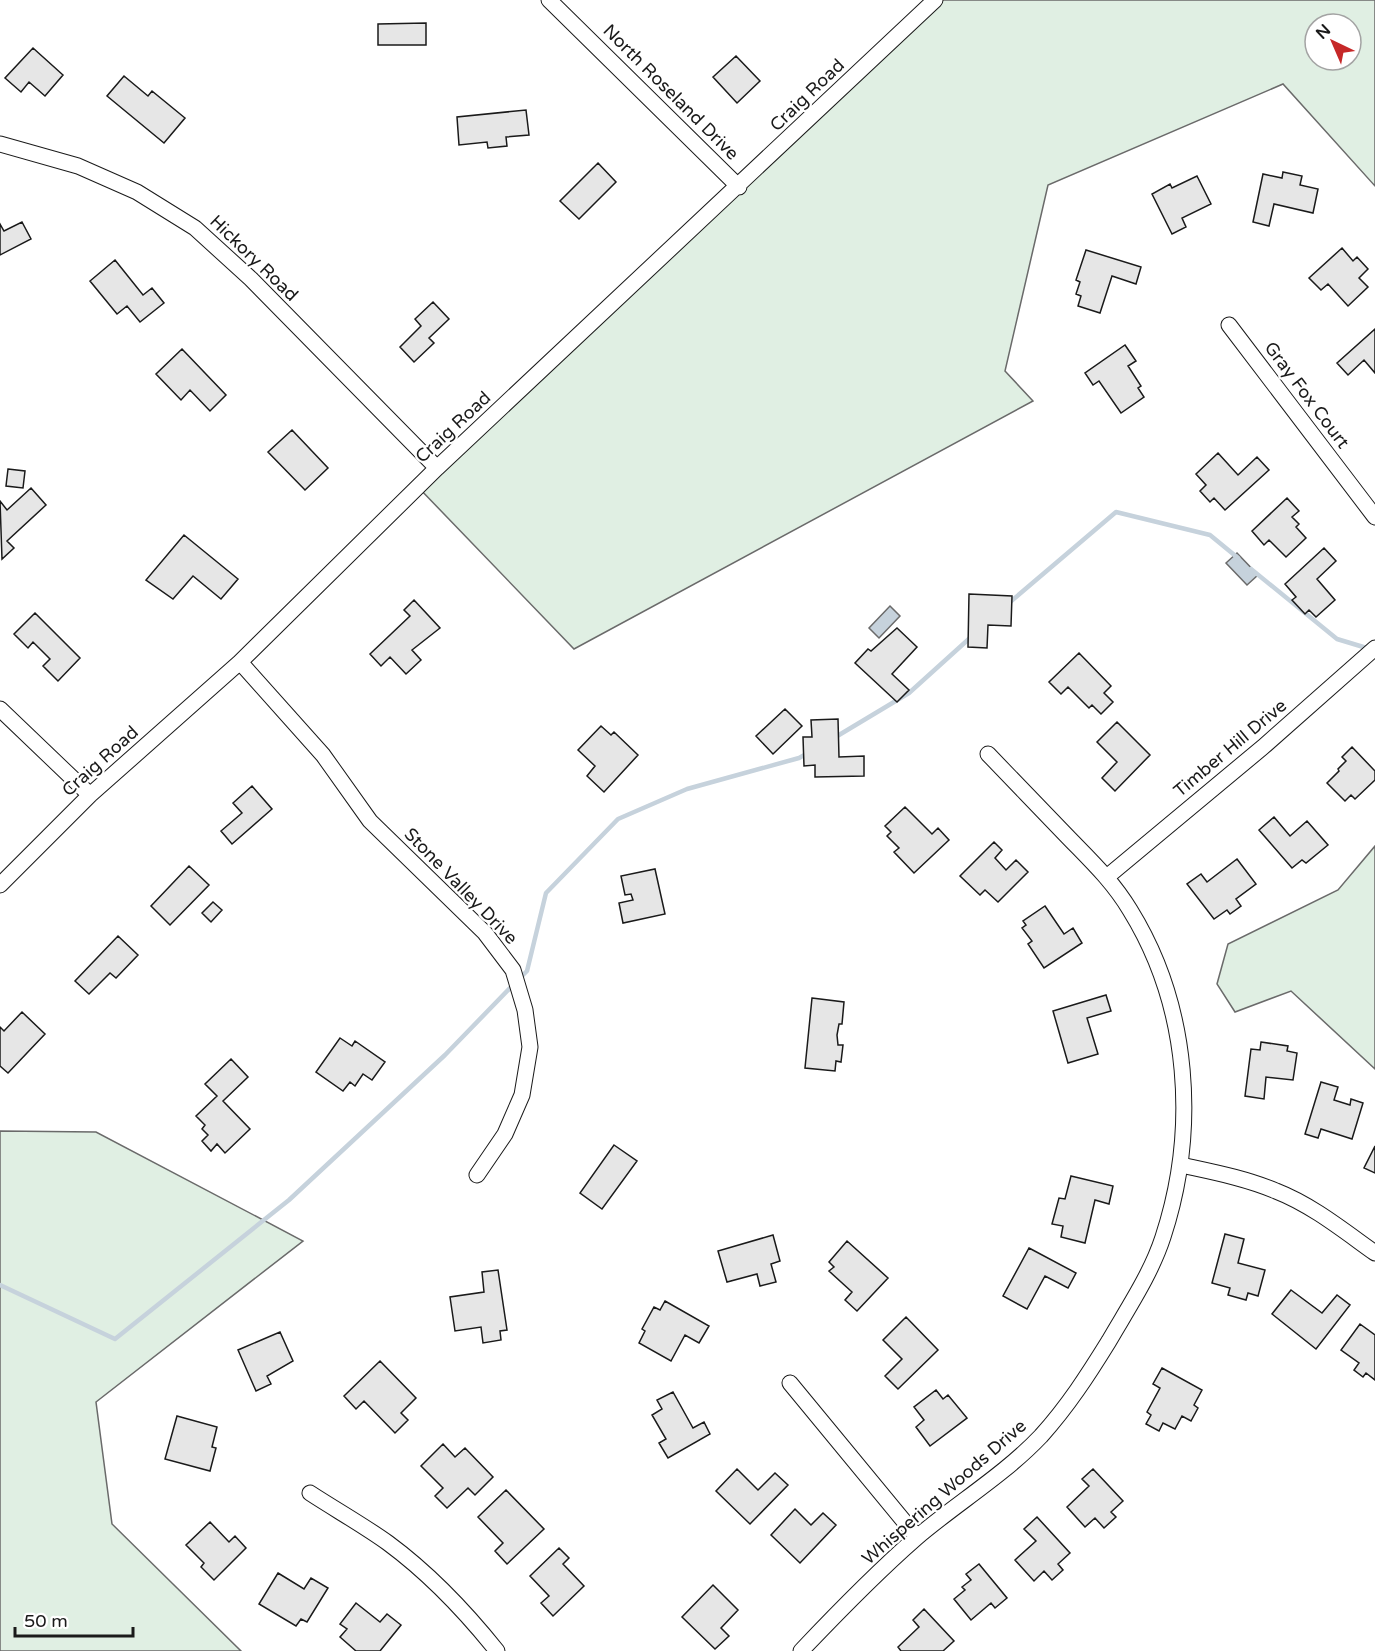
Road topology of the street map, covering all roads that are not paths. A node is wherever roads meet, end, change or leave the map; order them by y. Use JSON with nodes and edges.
{"nodes":[{"id":1,"x":549,"y":0,"type":"edge"},
{"id":2,"x":935,"y":0,"type":"edge"},
{"id":3,"x":0,"y":144,"type":"edge"},
{"id":4,"x":739,"y":187,"type":"junction"},
{"id":5,"x":1229,"y":325,"type":"dead end"},
{"id":6,"x":437,"y":468,"type":"junction"},
{"id":7,"x":1375,"y":517,"type":"edge"},
{"id":8,"x":1375,"y":648,"type":"edge"},
{"id":9,"x":240,"y":662,"type":"junction"},
{"id":10,"x":0,"y":709,"type":"edge"},
{"id":11,"x":988,"y":754,"type":"dead end"},
{"id":12,"x":90,"y":795,"type":"junction"},
{"id":13,"x":1108,"y":876,"type":"junction"},
{"id":14,"x":0,"y":885,"type":"edge"},
{"id":15,"x":1181,"y":1165,"type":"junction"},
{"id":16,"x":477,"y":1175,"type":"dead end"},
{"id":17,"x":1375,"y":1253,"type":"edge"},
{"id":18,"x":790,"y":1383,"type":"dead end"},
{"id":19,"x":310,"y":1494,"type":"dead end"},
{"id":20,"x":917,"y":1537,"type":"junction"},
{"id":21,"x":497,"y":1651,"type":"edge"},
{"id":22,"x":801,"y":1651,"type":"edge"}],
"edges":[{"from":1,"to":4,"type":"street","name":"North Roseland Drive"},
{"from":2,"to":4,"type":"street","name":"Craig Road"},
{"from":3,"to":6,"type":"street","name":"Hickory Road"},
{"from":4,"to":6,"type":"street","name":"Craig Road"},
{"from":5,"to":7,"type":"street","name":"Gray Fox Court"},
{"from":6,"to":9,"type":"street","name":"Craig Road"},
{"from":8,"to":13,"type":"street","name":"Timber Hill Drive"},
{"from":9,"to":12,"type":"street","name":"Craig Road"},
{"from":9,"to":16,"type":"street","name":"Stone Valley Drive"},
{"from":10,"to":12,"type":"street"},
{"from":11,"to":13,"type":"street","name":"Whispering Woods Drive"},
{"from":12,"to":14,"type":"street","name":"Craig Road"},
{"from":13,"to":15,"type":"street","name":"Whispering Woods Drive"},
{"from":15,"to":17,"type":"street"},
{"from":15,"to":20,"type":"street","name":"Whispering Woods Drive"},
{"from":18,"to":20,"type":"street"},
{"from":19,"to":21,"type":"street"},
{"from":20,"to":22,"type":"street","name":"Whispering Woods Drive"}]}
